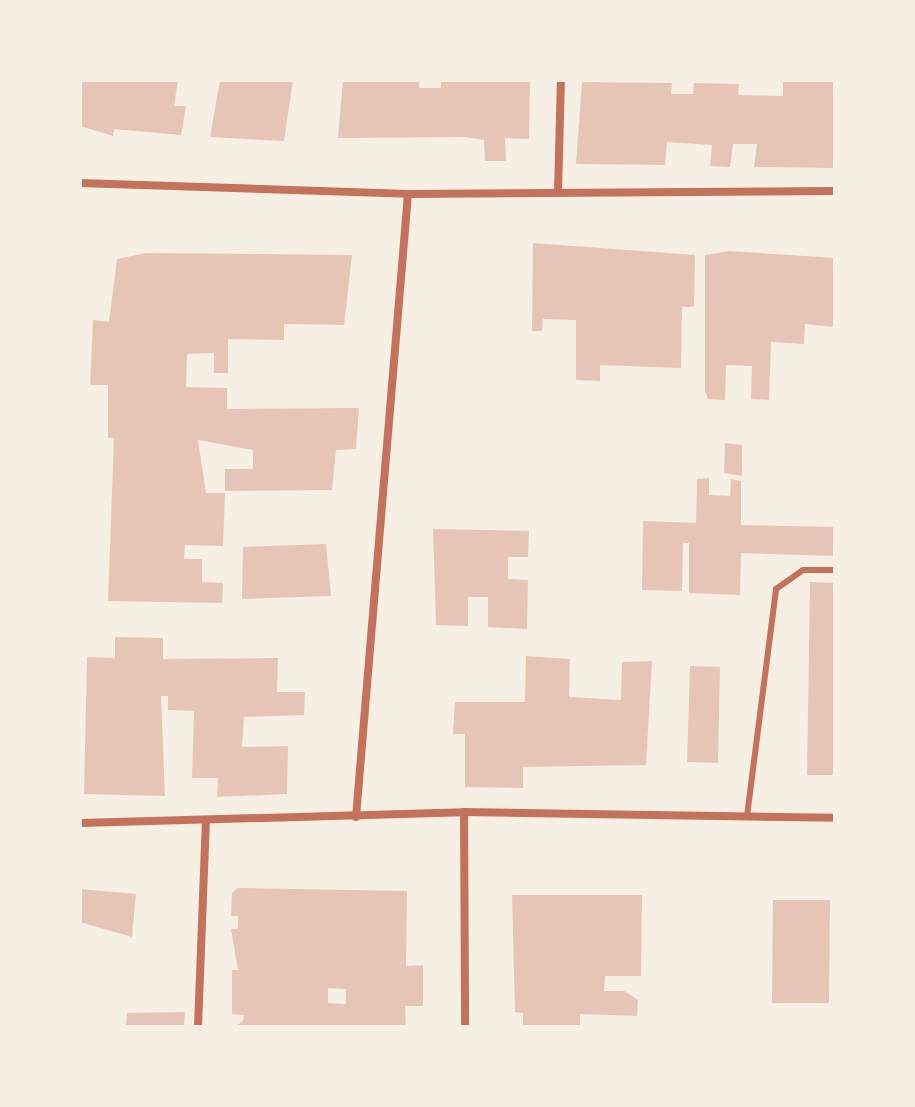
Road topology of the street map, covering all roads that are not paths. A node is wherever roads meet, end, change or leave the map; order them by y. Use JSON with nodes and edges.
{"nodes":[{"id":1,"x":561,"y":80,"type":"edge"},
{"id":2,"x":80,"y":183,"type":"edge"},
{"id":3,"x":835,"y":191,"type":"edge"},
{"id":4,"x":558,"y":192,"type":"junction"},
{"id":5,"x":408,"y":194,"type":"junction"},
{"id":6,"x":835,"y":570,"type":"edge"},
{"id":7,"x":464,"y":812,"type":"junction"},
{"id":8,"x":747,"y":816,"type":"junction"},
{"id":9,"x":356,"y":817,"type":"junction"},
{"id":10,"x":835,"y":818,"type":"edge"},
{"id":11,"x":206,"y":820,"type":"junction"},
{"id":12,"x":80,"y":823,"type":"edge"},
{"id":13,"x":198,"y":1027,"type":"edge"},
{"id":14,"x":465,"y":1027,"type":"edge"}],
"edges":[{"from":1,"to":4,"type":"street"},
{"from":2,"to":5,"type":"street"},
{"from":3,"to":4,"type":"street"},
{"from":4,"to":5,"type":"street"},
{"from":5,"to":9,"type":"street"},
{"from":6,"to":8,"type":"lane"},
{"from":7,"to":8,"type":"street"},
{"from":7,"to":9,"type":"street"},
{"from":7,"to":14,"type":"street"},
{"from":8,"to":10,"type":"street"},
{"from":9,"to":11,"type":"street"},
{"from":11,"to":12,"type":"street"},
{"from":11,"to":13,"type":"street"}]}
